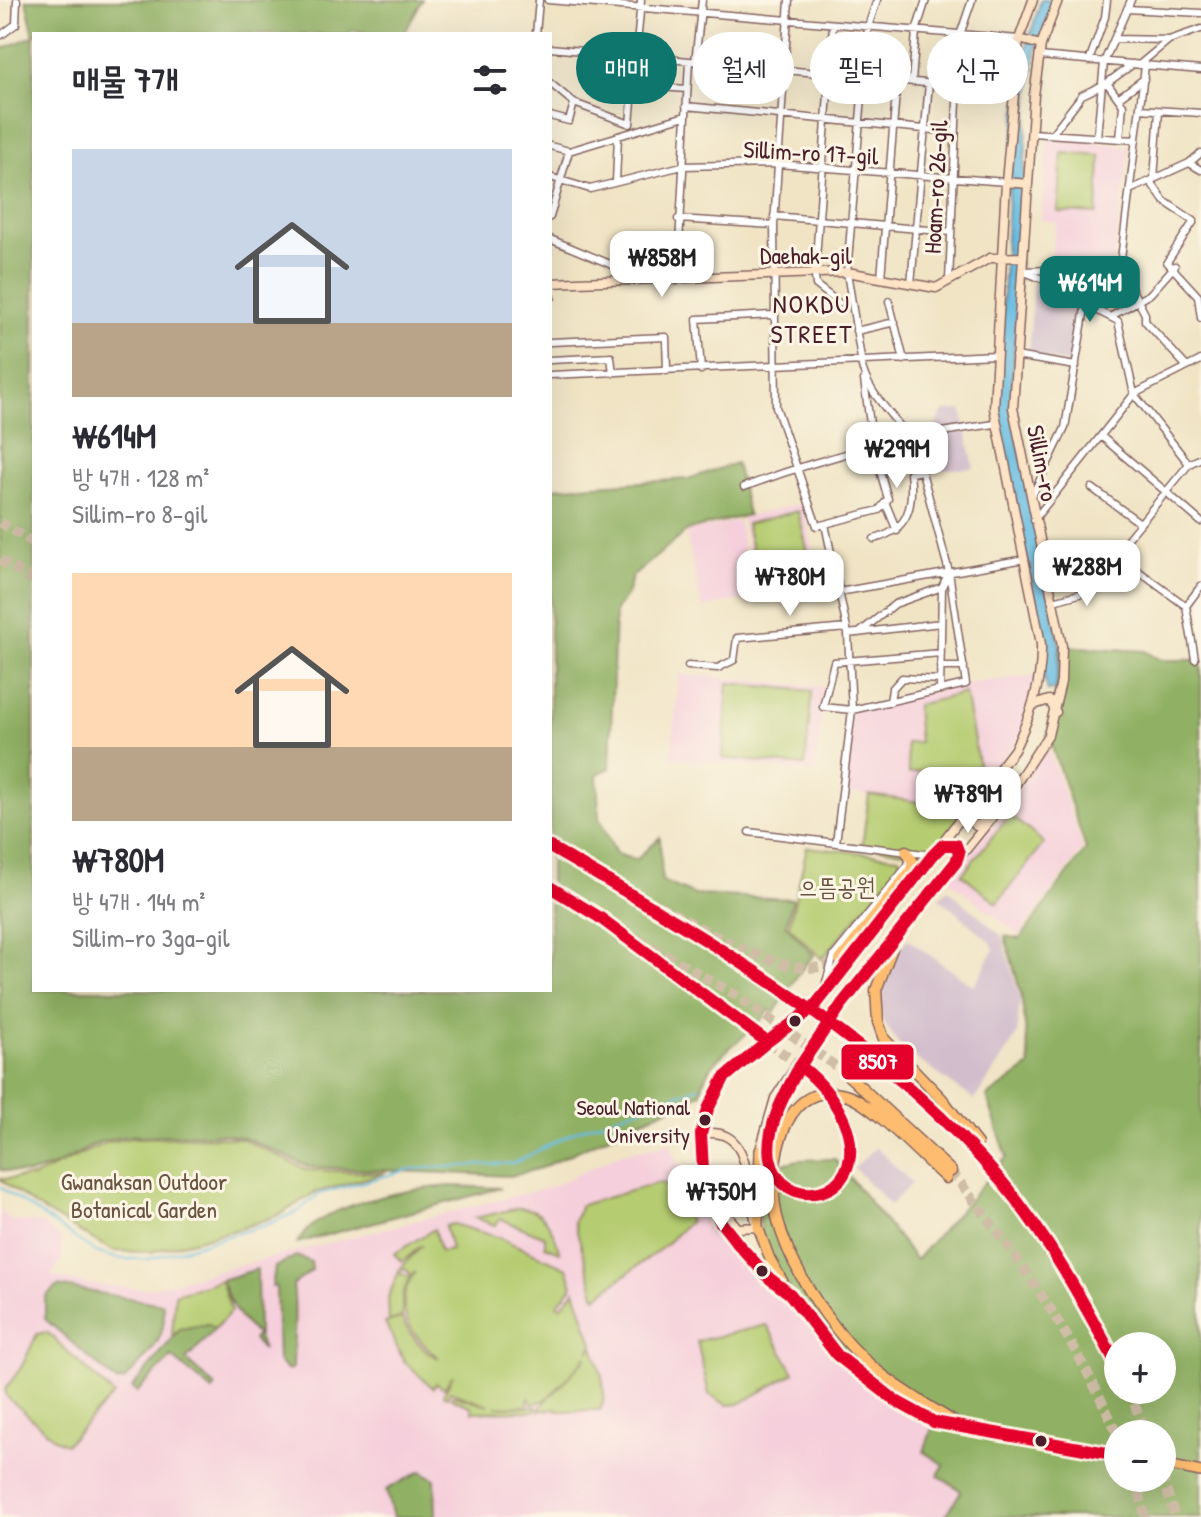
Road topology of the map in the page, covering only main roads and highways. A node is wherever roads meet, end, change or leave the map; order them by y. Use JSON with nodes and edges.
{"nodes":[{"id":1,"x":1033,"y":0,"type":"edge"},
{"id":2,"x":1058,"y":0,"type":"edge"},
{"id":3,"x":1022,"y":32,"type":"edge"},
{"id":4,"x":1028,"y":42,"type":"edge"},
{"id":5,"x":1040,"y":45,"type":"junction"},
{"id":6,"x":1013,"y":104,"type":"edge"},
{"id":7,"x":1006,"y":182,"type":"junction"},
{"id":8,"x":1028,"y":184,"type":"junction"},
{"id":9,"x":1021,"y":257,"type":"junction"},
{"id":10,"x":1004,"y":260,"type":"junction"},
{"id":11,"x":848,"y":274,"type":"junction"},
{"id":12,"x":676,"y":280,"type":"junction"},
{"id":13,"x":552,"y":291,"type":"edge"},
{"id":14,"x":552,"y":291,"type":"edge"},
{"id":15,"x":999,"y":355,"type":"junction"},
{"id":16,"x":1015,"y":356,"type":"junction"},
{"id":17,"x":1013,"y":422,"type":"junction"},
{"id":18,"x":995,"y":424,"type":"junction"},
{"id":19,"x":1042,"y":556,"type":"junction"},
{"id":20,"x":1025,"y":559,"type":"junction"},
{"id":21,"x":1034,"y":705,"type":"junction"},
{"id":22,"x":1056,"y":712,"type":"junction"},
{"id":23,"x":969,"y":809,"type":"junction"},
{"id":24,"x":996,"y":813,"type":"junction"},
{"id":25,"x":941,"y":846,"type":"junction"},
{"id":26,"x":906,"y":851,"type":"road end"},
{"id":27,"x":933,"y":855,"type":"junction"},
{"id":28,"x":956,"y":862,"type":"junction"},
{"id":29,"x":912,"y":869,"type":"junction"},
{"id":30,"x":896,"y":937,"type":"junction"},
{"id":31,"x":840,"y":960,"type":"tunnel mouth"},
{"id":32,"x":822,"y":1030,"type":"joint"},
{"id":33,"x":867,"y":1051,"type":"tunnel mouth"},
{"id":34,"x":848,"y":1075,"type":"tunnel mouth"},
{"id":35,"x":701,"y":1134,"type":"junction"},
{"id":36,"x":765,"y":1149,"type":"joint"},
{"id":37,"x":700,"y":1161,"type":"joint"},
{"id":38,"x":704,"y":1188,"type":"junction"},
{"id":39,"x":758,"y":1227,"type":"junction"},
{"id":40,"x":790,"y":1294,"type":"junction"},
{"id":41,"x":967,"y":1430,"type":"junction"},
{"id":42,"x":1104,"y":1453,"type":"edge"},
{"id":43,"x":1176,"y":1467,"type":"edge"},
{"id":44,"x":1201,"y":1472,"type":"edge"}],
"edges":[{"from":1,"to":3,"type":"main road","name":"Sillim-ro"},
{"from":2,"to":5,"type":"main road","name":"Sillim-ro"},
{"from":4,"to":5,"type":"main road"},
{"from":5,"to":8,"type":"main road","name":"Sillim-ro"},
{"from":6,"to":7,"type":"main road","name":"Sillim-ro"},
{"from":7,"to":8,"type":"main road"},
{"from":7,"to":10,"type":"main road","name":"Sillim-ro"},
{"from":8,"to":9,"type":"main road","name":"Sillim-ro"},
{"from":9,"to":10,"type":"main road"},
{"from":9,"to":16,"type":"main road","name":"Sillim-ro"},
{"from":10,"to":11,"type":"main road","name":"Daehak-gil"},
{"from":10,"to":11,"type":"main road"},
{"from":10,"to":15,"type":"main road","name":"Sillim-ro"},
{"from":11,"to":12,"type":"main road","name":"Daehak-gil"},
{"from":12,"to":13,"type":"main road","name":"Daehak-gil"},
{"from":12,"to":14,"type":"main road"},
{"from":15,"to":16,"type":"main road"},
{"from":15,"to":18,"type":"main road","name":"Sillim-ro"},
{"from":16,"to":17,"type":"main road","name":"Sillim-ro"},
{"from":17,"to":18,"type":"main road"},
{"from":17,"to":19,"type":"main road","name":"Sillim-ro"},
{"from":18,"to":20,"type":"main road","name":"Sillim-ro"},
{"from":19,"to":20,"type":"main road"},
{"from":19,"to":22,"type":"main road","name":"Sillim-ro"},
{"from":20,"to":21,"type":"main road","name":"Sillim-ro"},
{"from":21,"to":22,"type":"main road"},
{"from":21,"to":23,"type":"main road","name":"Sillim-ro"},
{"from":22,"to":24,"type":"main road","name":"Sillim-ro"},
{"from":23,"to":24,"type":"main road"},
{"from":23,"to":25,"type":"main road","name":"Sillim-ro"},
{"from":24,"to":28,"type":"main road","name":"Sillim-ro"},
{"from":25,"to":27,"type":"main road","name":"Sillim-ro"},
{"from":25,"to":28,"type":"main road"},
{"from":26,"to":29,"type":"highway"},
{"from":27,"to":29,"type":"highway"},
{"from":27,"to":35,"type":"main road","name":"Sillim-ro"},
{"from":28,"to":30,"type":"main road","name":"Sillim-ro","bridge":true},
{"from":29,"to":31,"type":"highway"},
{"from":30,"to":32,"type":"main road","name":"Sillim-ro","bridge":true},
{"from":30,"to":33,"type":"highway"},
{"from":32,"to":36,"type":"highway"},
{"from":34,"to":41,"type":"highway"},
{"from":35,"to":37,"type":"main road","name":"Sillim-ro"},
{"from":35,"to":39,"type":"main road"},
{"from":36,"to":39,"type":"main road"},
{"from":37,"to":38,"type":"main road"},
{"from":38,"to":39,"type":"main road"},
{"from":38,"to":40,"type":"main road"},
{"from":39,"to":40,"type":"main road"},
{"from":40,"to":41,"type":"main road"},
{"from":41,"to":42,"type":"main road"},
{"from":43,"to":44,"type":"main road"}]}
